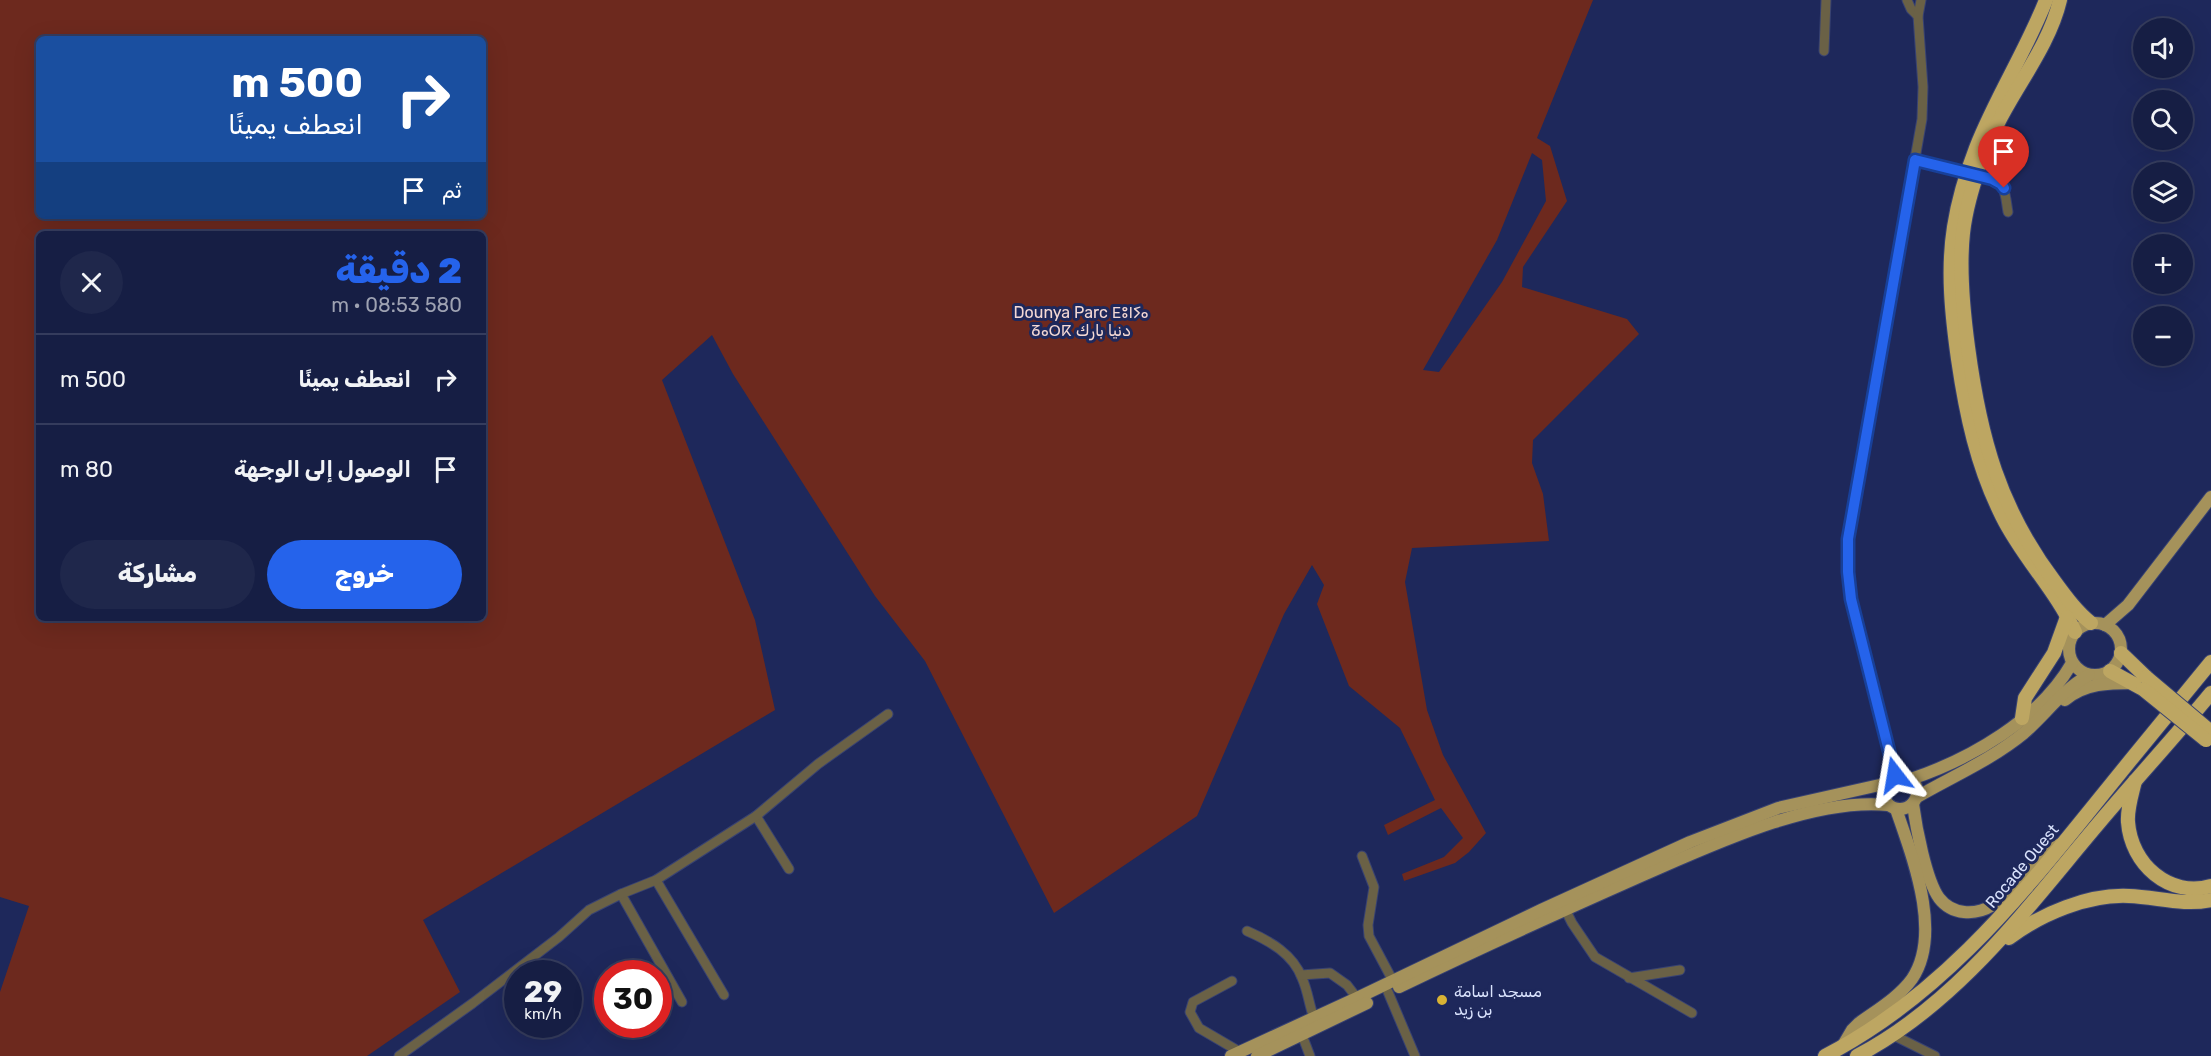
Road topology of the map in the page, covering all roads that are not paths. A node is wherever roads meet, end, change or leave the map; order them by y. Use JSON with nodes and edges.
{"nodes":[{"id":1,"x":1826,"y":0,"type":"edge"},
{"id":2,"x":1907,"y":0,"type":"edge"},
{"id":3,"x":1921,"y":0,"type":"edge"},
{"id":4,"x":2046,"y":0,"type":"edge"},
{"id":5,"x":2060,"y":0,"type":"edge"},
{"id":6,"x":1918,"y":16,"type":"junction"},
{"id":7,"x":1824,"y":51,"type":"dead end"},
{"id":8,"x":1915,"y":160,"type":"junction"},
{"id":9,"x":2008,"y":212,"type":"dead end"},
{"id":10,"x":2211,"y":496,"type":"edge"},
{"id":11,"x":2211,"y":510,"type":"edge"},
{"id":12,"x":2067,"y":617,"type":"junction"},
{"id":13,"x":2098,"y":624,"type":"junction"},
{"id":14,"x":2075,"y":632,"type":"junction"},
{"id":15,"x":2116,"y":634,"type":"junction"},
{"id":16,"x":2121,"y":653,"type":"junction"},
{"id":17,"x":2211,"y":662,"type":"edge"},
{"id":18,"x":2072,"y":663,"type":"junction"},
{"id":19,"x":2110,"y":671,"type":"junction"},
{"id":20,"x":2089,"y":675,"type":"junction"},
{"id":21,"x":2141,"y":683,"type":"junction"},
{"id":22,"x":2211,"y":693,"type":"edge"},
{"id":23,"x":888,"y":714,"type":"dead end"},
{"id":24,"x":2040,"y":717,"type":"junction"},
{"id":25,"x":2022,"y":718,"type":"junction"},
{"id":26,"x":2209,"y":739,"type":"edge"},
{"id":27,"x":1895,"y":775,"type":"junction"},
{"id":28,"x":1911,"y":779,"type":"junction"},
{"id":29,"x":2135,"y":779,"type":"junction"},
{"id":30,"x":1884,"y":784,"type":"junction"},
{"id":31,"x":1915,"y":800,"type":"junction"},
{"id":32,"x":1892,"y":807,"type":"junction"},
{"id":33,"x":756,"y":816,"type":"junction"},
{"id":34,"x":2065,"y":842,"type":"junction"},
{"id":35,"x":1362,"y":856,"type":"dead end"},
{"id":36,"x":789,"y":869,"type":"dead end"},
{"id":37,"x":656,"y":880,"type":"junction"},
{"id":38,"x":2211,"y":886,"type":"edge"},
{"id":39,"x":621,"y":894,"type":"junction"},
{"id":40,"x":2211,"y":900,"type":"edge"},
{"id":41,"x":1566,"y":909,"type":"junction"},
{"id":42,"x":1247,"y":931,"type":"dead end"},
{"id":43,"x":1991,"y":952,"type":"junction"},
{"id":44,"x":1680,"y":970,"type":"dead end"},
{"id":45,"x":1301,"y":975,"type":"junction"},
{"id":46,"x":1415,"y":975,"type":"junction"},
{"id":47,"x":1629,"y":978,"type":"junction"},
{"id":48,"x":1232,"y":981,"type":"dead end"},
{"id":49,"x":1390,"y":987,"type":"junction"},
{"id":50,"x":724,"y":995,"type":"dead end"},
{"id":51,"x":1358,"y":998,"type":"junction"},
{"id":52,"x":682,"y":1002,"type":"dead end"},
{"id":53,"x":1692,"y":1013,"type":"dead end"},
{"id":54,"x":1314,"y":1018,"type":"junction"},
{"id":55,"x":1302,"y":1035,"type":"junction"},
{"id":56,"x":1893,"y":1035,"type":"junction"},
{"id":57,"x":1842,"y":1047,"type":"junction"},
{"id":58,"x":1235,"y":1054,"type":"edge"},
{"id":59,"x":399,"y":1056,"type":"edge"},
{"id":60,"x":1257,"y":1056,"type":"edge"},
{"id":61,"x":1310,"y":1056,"type":"edge"},
{"id":62,"x":1415,"y":1056,"type":"edge"},
{"id":63,"x":1825,"y":1056,"type":"edge"},
{"id":64,"x":1857,"y":1056,"type":"edge"},
{"id":65,"x":1935,"y":1056,"type":"edge"}],
"edges":[{"from":1,"to":7,"type":"street"},
{"from":2,"to":6,"type":"street"},
{"from":3,"to":6,"type":"street"},
{"from":4,"to":12,"type":"highway"},
{"from":5,"to":13,"type":"highway"},
{"from":6,"to":8,"type":"street"},
{"from":8,"to":9,"type":"street","bridge":true},
{"from":8,"to":27,"type":"street"},
{"from":10,"to":13,"type":"main road"},
{"from":11,"to":15,"type":"main road"},
{"from":12,"to":14,"type":"highway"},
{"from":12,"to":25,"type":"highway"},
{"from":13,"to":14,"type":"main road"},
{"from":13,"to":15,"type":"main road"},
{"from":14,"to":18,"type":"main road"},
{"from":15,"to":16,"type":"main road"},
{"from":16,"to":19,"type":"main road"},
{"from":16,"to":21,"type":"highway"},
{"from":17,"to":34,"type":"highway","name":"Rocade Ouest"},
{"from":18,"to":20,"type":"main road"},
{"from":18,"to":25,"type":"main road"},
{"from":19,"to":20,"type":"main road"},
{"from":19,"to":21,"type":"highway"},
{"from":20,"to":24,"type":"main road"},
{"from":21,"to":24,"type":"main road"},
{"from":21,"to":26,"type":"highway","bridge":true},
{"from":22,"to":29,"type":"highway","name":"Rocade Ouest"},
{"from":23,"to":33,"type":"street"},
{"from":24,"to":31,"type":"main road"},
{"from":25,"to":28,"type":"main road"},
{"from":27,"to":28,"type":"main road"},
{"from":27,"to":30,"type":"main road"},
{"from":28,"to":31,"type":"main road"},
{"from":29,"to":38,"type":"highway"},
{"from":29,"to":43,"type":"highway","name":"Rocade Ouest"},
{"from":30,"to":32,"type":"main road"},
{"from":30,"to":46,"type":"main road"},
{"from":31,"to":32,"type":"main road"},
{"from":31,"to":34,"type":"main road"},
{"from":32,"to":41,"type":"main road"},
{"from":32,"to":57,"type":"main road"},
{"from":33,"to":36,"type":"street"},
{"from":33,"to":37,"type":"street"},
{"from":34,"to":57,"type":"highway","name":"Rocade Ouest"},
{"from":35,"to":49,"type":"street"},
{"from":37,"to":39,"type":"street"},
{"from":37,"to":50,"type":"street"},
{"from":39,"to":52,"type":"street"},
{"from":39,"to":59,"type":"street"},
{"from":40,"to":43,"type":"highway"},
{"from":41,"to":46,"type":"main road"},
{"from":41,"to":47,"type":"street"},
{"from":42,"to":45,"type":"street"},
{"from":43,"to":56,"type":"highway","name":"Rocade Ouest"},
{"from":44,"to":47,"type":"street"},
{"from":45,"to":51,"type":"street"},
{"from":45,"to":54,"type":"street"},
{"from":46,"to":49,"type":"main road"},
{"from":47,"to":53,"type":"street"},
{"from":48,"to":58,"type":"street"},
{"from":49,"to":51,"type":"main road"},
{"from":49,"to":55,"type":"main road"},
{"from":49,"to":62,"type":"street"},
{"from":51,"to":54,"type":"main road"},
{"from":54,"to":58,"type":"main road"},
{"from":55,"to":60,"type":"main road"},
{"from":55,"to":61,"type":"street"},
{"from":56,"to":64,"type":"highway","name":"Rocade Ouest"},
{"from":56,"to":65,"type":"street"},
{"from":57,"to":63,"type":"highway","name":"Rocade Ouest"}]}
